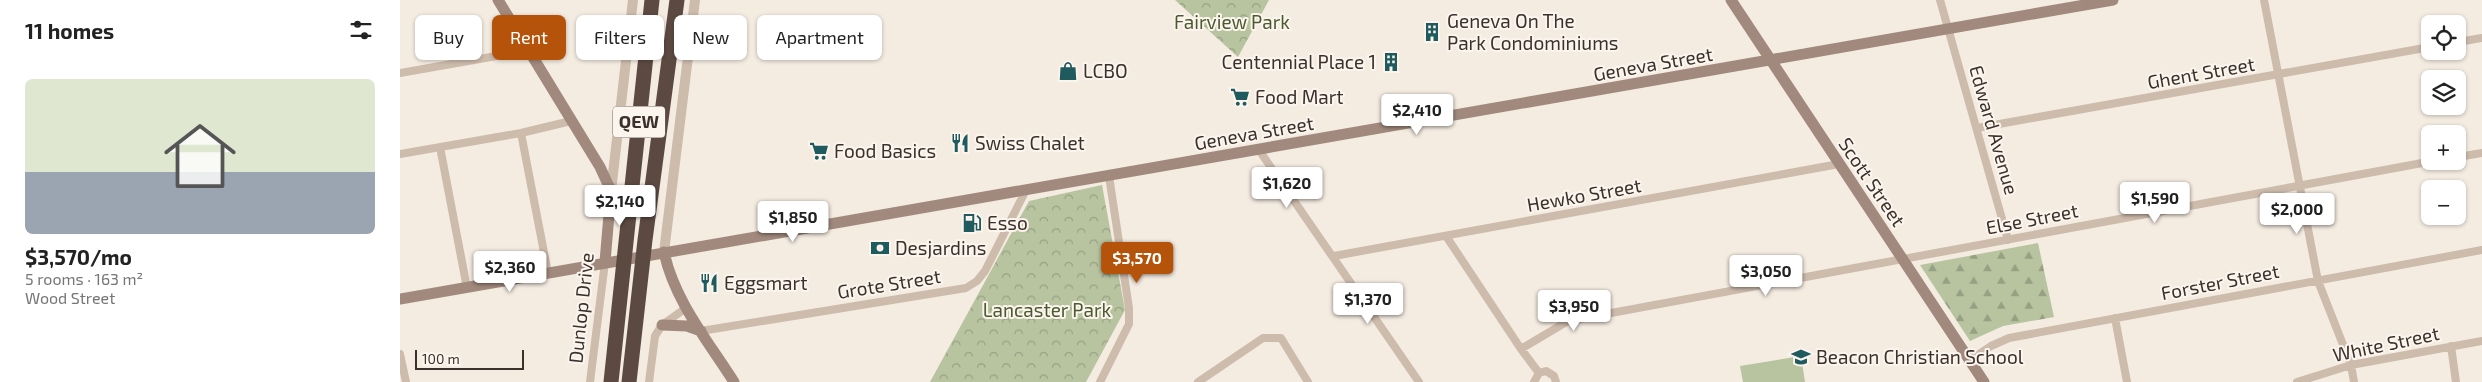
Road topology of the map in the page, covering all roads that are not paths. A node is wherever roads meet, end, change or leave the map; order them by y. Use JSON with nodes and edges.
{"nodes":[{"id":1,"x":498,"y":0,"type":"edge"},
{"id":2,"x":633,"y":0,"type":"edge"},
{"id":3,"x":652,"y":0,"type":"edge"},
{"id":4,"x":677,"y":0,"type":"edge"},
{"id":5,"x":695,"y":0,"type":"edge"},
{"id":6,"x":1731,"y":0,"type":"edge"},
{"id":7,"x":1940,"y":0,"type":"edge"},
{"id":8,"x":2113,"y":0,"type":"edge"},
{"id":9,"x":2264,"y":0,"type":"edge"},
{"id":10,"x":2059,"y":5,"type":"edge"},
{"id":11,"x":507,"y":15,"type":"edge"},
{"id":12,"x":1949,"y":29,"type":"junction"},
{"id":13,"x":2482,"y":38,"type":"edge"},
{"id":14,"x":2466,"y":41,"type":"edge"},
{"id":15,"x":2421,"y":50,"type":"edge"},
{"id":16,"x":492,"y":57,"type":"edge"},
{"id":17,"x":535,"y":60,"type":"edge"},
{"id":18,"x":1771,"y":61,"type":"junction"},
{"id":19,"x":400,"y":73,"type":"edge"},
{"id":20,"x":2278,"y":76,"type":"junction"},
{"id":21,"x":572,"y":121,"type":"junction"},
{"id":22,"x":1977,"y":128,"type":"junction"},
{"id":23,"x":521,"y":133,"type":"junction"},
{"id":24,"x":440,"y":147,"type":"junction"},
{"id":25,"x":1260,"y":150,"type":"junction"},
{"id":26,"x":2482,"y":153,"type":"edge"},
{"id":27,"x":400,"y":154,"type":"edge"},
{"id":28,"x":2466,"y":156,"type":"edge"},
{"id":29,"x":2421,"y":163,"type":"edge"},
{"id":30,"x":1839,"y":164,"type":"junction"},
{"id":31,"x":1109,"y":176,"type":"junction"},
{"id":32,"x":2298,"y":185,"type":"junction"},
{"id":33,"x":1026,"y":190,"type":"junction"},
{"id":34,"x":611,"y":191,"type":"junction"},
{"id":35,"x":1446,"y":236,"type":"junction"},
{"id":36,"x":2008,"y":240,"type":"junction"},
{"id":37,"x":2482,"y":250,"type":"edge"},
{"id":38,"x":664,"y":252,"type":"junction"},
{"id":39,"x":1334,"y":256,"type":"junction"},
{"id":40,"x":1903,"y":260,"type":"junction"},
{"id":41,"x":605,"y":262,"type":"junction"},
{"id":42,"x":548,"y":272,"type":"junction"},
{"id":43,"x":2318,"y":280,"type":"junction"},
{"id":44,"x":467,"y":288,"type":"junction"},
{"id":45,"x":400,"y":299,"type":"edge"},
{"id":46,"x":686,"y":308,"type":"junction"},
{"id":47,"x":2115,"y":318,"type":"junction"},
{"id":48,"x":662,"y":325,"type":"junction"},
{"id":49,"x":701,"y":331,"type":"junction"},
{"id":50,"x":2482,"y":341,"type":"edge"},
{"id":51,"x":2451,"y":346,"type":"junction"},
{"id":52,"x":1521,"y":349,"type":"junction"},
{"id":53,"x":400,"y":354,"type":"edge"},
{"id":54,"x":1970,"y":360,"type":"junction"},
{"id":55,"x":2350,"y":365,"type":"junction"},
{"id":56,"x":1539,"y":373,"type":"junction"},
{"id":57,"x":406,"y":382,"type":"edge"},
{"id":58,"x":590,"y":382,"type":"edge"},
{"id":59,"x":611,"y":382,"type":"edge"},
{"id":60,"x":629,"y":382,"type":"edge"},
{"id":61,"x":649,"y":382,"type":"edge"},
{"id":62,"x":734,"y":382,"type":"edge"},
{"id":63,"x":1100,"y":382,"type":"edge"},
{"id":64,"x":1198,"y":382,"type":"edge"},
{"id":65,"x":1308,"y":382,"type":"edge"},
{"id":66,"x":1419,"y":382,"type":"edge"},
{"id":67,"x":1534,"y":382,"type":"edge"},
{"id":68,"x":1556,"y":382,"type":"edge"},
{"id":69,"x":1984,"y":382,"type":"edge"},
{"id":70,"x":2127,"y":382,"type":"edge"},
{"id":71,"x":2297,"y":382,"type":"edge"},
{"id":72,"x":2354,"y":382,"type":"edge"},
{"id":73,"x":2456,"y":382,"type":"edge"}],
"edges":[{"from":1,"to":11,"type":"main road"},
{"from":2,"to":34,"type":"street","name":"Dunlop Drive"},
{"from":3,"to":59,"type":"highway","number":"QEW"},
{"from":4,"to":60,"type":"highway","number":"QEW"},
{"from":5,"to":38,"type":"street"},
{"from":6,"to":18,"type":"main road","name":"Scott Street"},
{"from":7,"to":12,"type":"street","name":"Edward Avenue"},
{"from":8,"to":10,"type":"main road","name":"Geneva Street"},
{"from":9,"to":20,"type":"street"},
{"from":10,"to":12,"type":"main road","name":"Geneva Street"},
{"from":12,"to":18,"type":"main road","name":"Geneva Street"},
{"from":12,"to":22,"type":"street","name":"Edward Avenue"},
{"from":13,"to":14,"type":"street"},
{"from":15,"to":20,"type":"street","name":"Ghent Street"},
{"from":16,"to":19,"type":"street"},
{"from":17,"to":21,"type":"main road"},
{"from":18,"to":25,"type":"main road","name":"Geneva Street"},
{"from":18,"to":30,"type":"main road","name":"Scott Street"},
{"from":20,"to":22,"type":"street","name":"Ghent Street"},
{"from":20,"to":32,"type":"street"},
{"from":21,"to":23,"type":"street"},
{"from":21,"to":34,"type":"main road"},
{"from":22,"to":36,"type":"street","name":"Edward Avenue"},
{"from":23,"to":24,"type":"street"},
{"from":23,"to":42,"type":"street"},
{"from":24,"to":27,"type":"street"},
{"from":24,"to":44,"type":"street"},
{"from":25,"to":31,"type":"main road","name":"Geneva Street"},
{"from":25,"to":39,"type":"street"},
{"from":26,"to":28,"type":"street"},
{"from":29,"to":32,"type":"street","name":"Else Street"},
{"from":30,"to":35,"type":"street","name":"Hewko Street"},
{"from":30,"to":40,"type":"main road","name":"Scott Street"},
{"from":31,"to":33,"type":"main road","name":"Geneva Street"},
{"from":31,"to":63,"type":"street"},
{"from":32,"to":36,"type":"street","name":"Else Street"},
{"from":32,"to":43,"type":"street"},
{"from":33,"to":38,"type":"main road","name":"Geneva Street"},
{"from":33,"to":49,"type":"street","name":"Grote Street"},
{"from":34,"to":41,"type":"main road","name":"Dunlop Drive"},
{"from":35,"to":39,"type":"street","name":"Hewko Street"},
{"from":35,"to":52,"type":"street"},
{"from":36,"to":40,"type":"street","name":"Else Street"},
{"from":37,"to":43,"type":"street","name":"Forster Street"},
{"from":38,"to":41,"type":"main road","name":"Geneva Street"},
{"from":38,"to":46,"type":"main road"},
{"from":39,"to":66,"type":"street"},
{"from":40,"to":52,"type":"street","name":"Else Street"},
{"from":40,"to":54,"type":"main road","name":"Scott Street"},
{"from":41,"to":42,"type":"main road","name":"Geneva Street"},
{"from":41,"to":58,"type":"street","name":"Dunlop Drive"},
{"from":42,"to":44,"type":"main road","name":"Geneva Street"},
{"from":43,"to":47,"type":"street","name":"Forster Street"},
{"from":43,"to":55,"type":"street"},
{"from":44,"to":45,"type":"main road","name":"Geneva Street"},
{"from":46,"to":48,"type":"street"},
{"from":46,"to":49,"type":"main road"},
{"from":47,"to":54,"type":"street","name":"Forster Street"},
{"from":47,"to":70,"type":"street"},
{"from":48,"to":49,"type":"main road"},
{"from":48,"to":61,"type":"street"},
{"from":49,"to":62,"type":"main road"},
{"from":50,"to":51,"type":"street","name":"White Street"},
{"from":51,"to":55,"type":"street","name":"White Street"},
{"from":51,"to":73,"type":"street"},
{"from":52,"to":56,"type":"street"},
{"from":53,"to":57,"type":"street"},
{"from":54,"to":69,"type":"main road","name":"Scott Street"},
{"from":55,"to":71,"type":"street","name":"White Street"},
{"from":55,"to":72,"type":"street"},
{"from":56,"to":67,"type":"street"},
{"from":56,"to":68,"type":"street"},
{"from":64,"to":65,"type":"street"}]}
